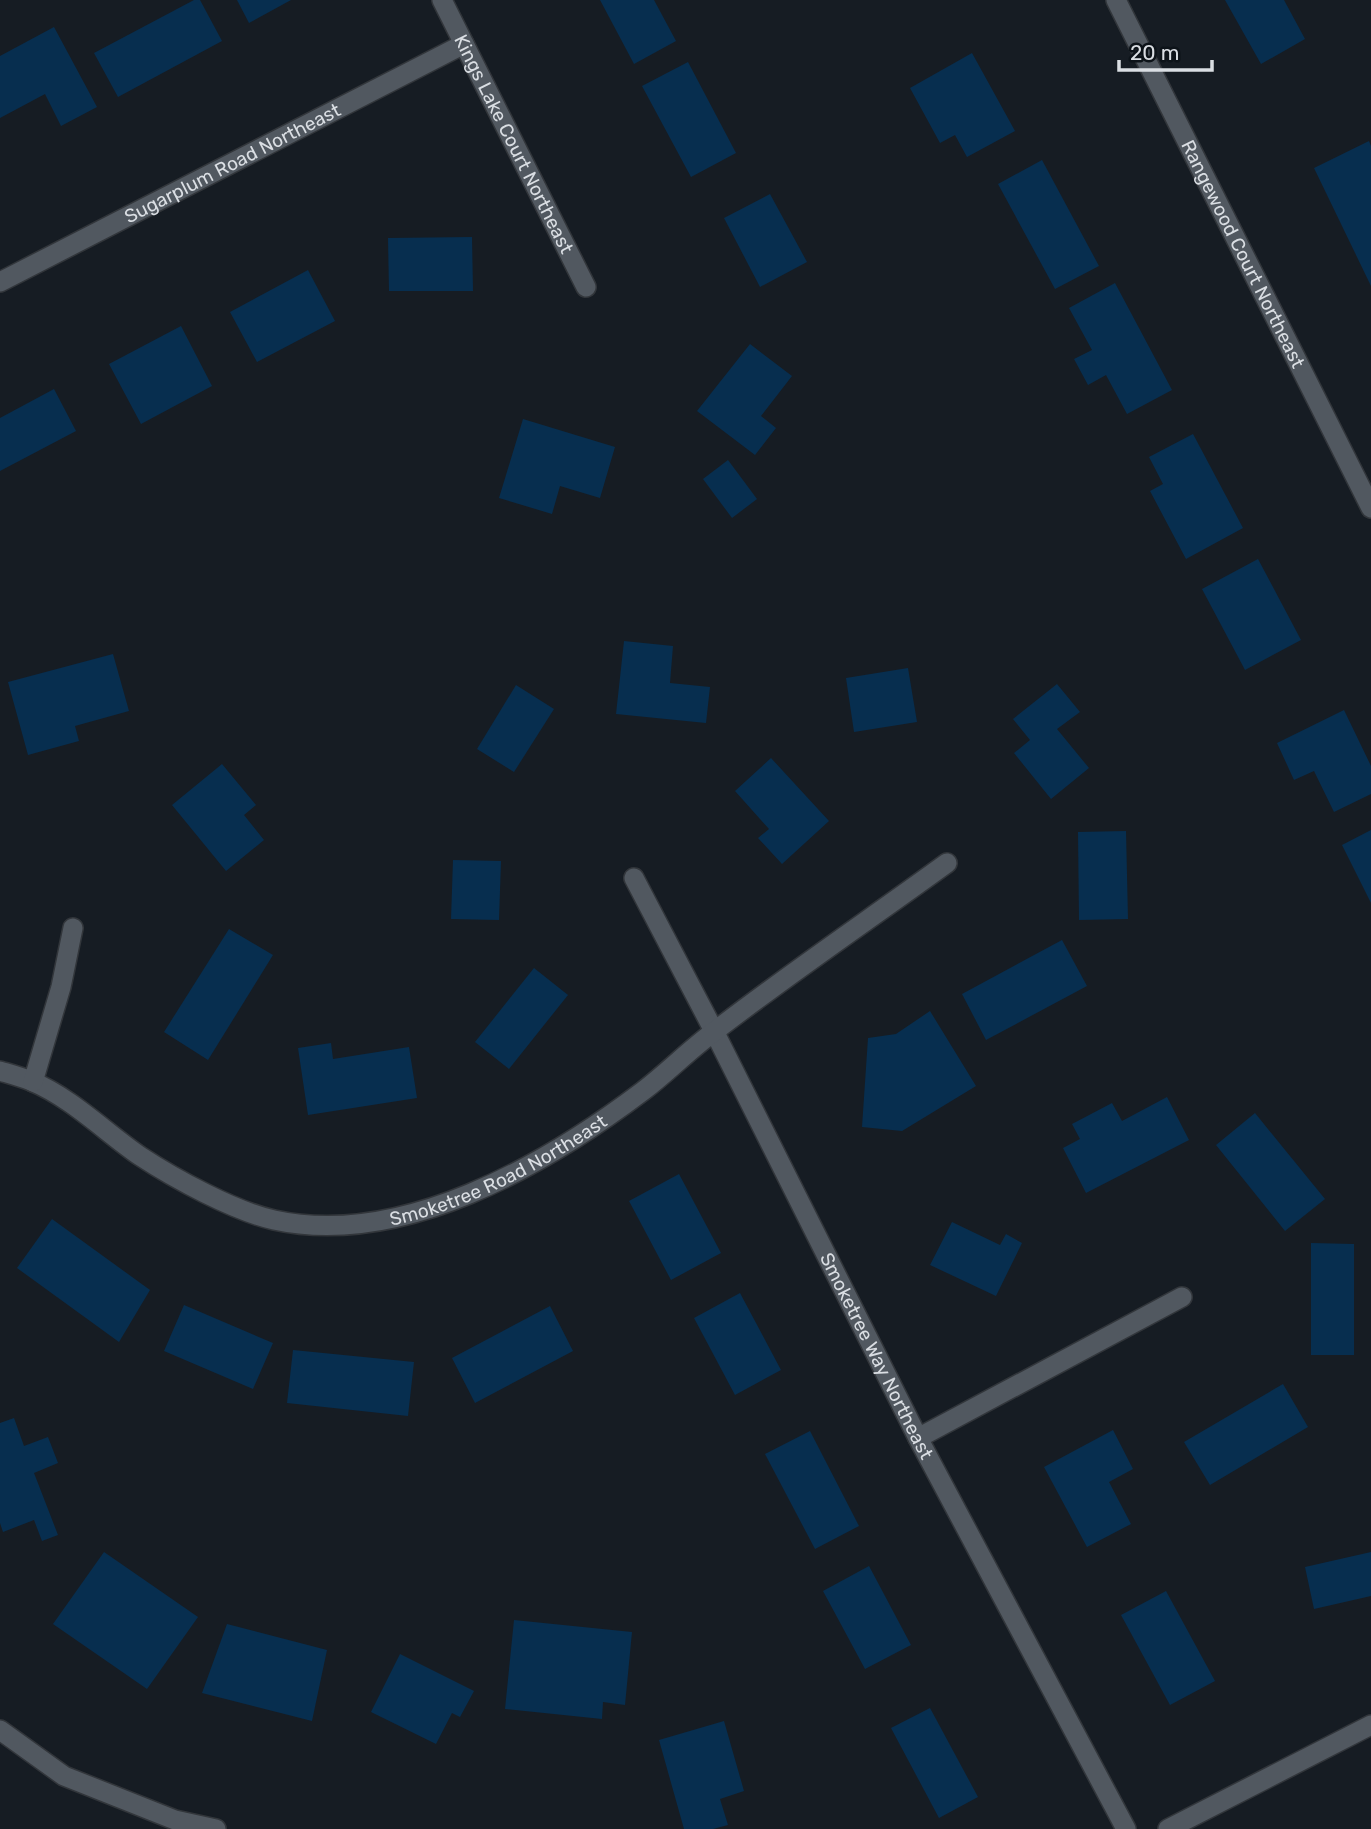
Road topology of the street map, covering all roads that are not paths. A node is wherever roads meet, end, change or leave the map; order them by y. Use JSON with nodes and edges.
{"nodes":[{"id":1,"x":442,"y":0,"type":"edge"},
{"id":2,"x":1116,"y":0,"type":"edge"},
{"id":3,"x":464,"y":44,"type":"junction"},
{"id":4,"x":0,"y":282,"type":"edge"},
{"id":5,"x":586,"y":287,"type":"dead end"},
{"id":6,"x":1371,"y":508,"type":"edge"},
{"id":7,"x":947,"y":863,"type":"dead end"},
{"id":8,"x":634,"y":878,"type":"dead end"},
{"id":9,"x":73,"y":928,"type":"dead end"},
{"id":10,"x":714,"y":1031,"type":"junction"},
{"id":11,"x":0,"y":1071,"type":"edge"},
{"id":12,"x":33,"y":1082,"type":"junction"},
{"id":13,"x":1182,"y":1297,"type":"dead end"},
{"id":14,"x":918,"y":1438,"type":"junction"},
{"id":15,"x":1371,"y":1725,"type":"edge"},
{"id":16,"x":0,"y":1730,"type":"edge"},
{"id":17,"x":216,"y":1829,"type":"edge"},
{"id":18,"x":1126,"y":1829,"type":"edge"},
{"id":19,"x":1168,"y":1829,"type":"edge"}],
"edges":[{"from":1,"to":3,"type":"street","name":"Kings Lake Court Northeast"},
{"from":2,"to":6,"type":"street","name":"Rangewood Court Northeast"},
{"from":3,"to":4,"type":"street","name":"Sugarplum Road Northeast"},
{"from":3,"to":5,"type":"street","name":"Kings Lake Court Northeast"},
{"from":7,"to":10,"type":"street","name":"Smoketree Road Northeast"},
{"from":8,"to":10,"type":"street","name":"Smoketree Way Northeast"},
{"from":9,"to":12,"type":"street"},
{"from":10,"to":12,"type":"street","name":"Smoketree Road Northeast"},
{"from":10,"to":14,"type":"street","name":"Smoketree Way Northeast"},
{"from":11,"to":12,"type":"street","name":"Smoketree Road Northeast"},
{"from":13,"to":14,"type":"street"},
{"from":14,"to":18,"type":"street","name":"Smoketree Way Northeast"},
{"from":15,"to":19,"type":"street"},
{"from":16,"to":17,"type":"street"}]}
